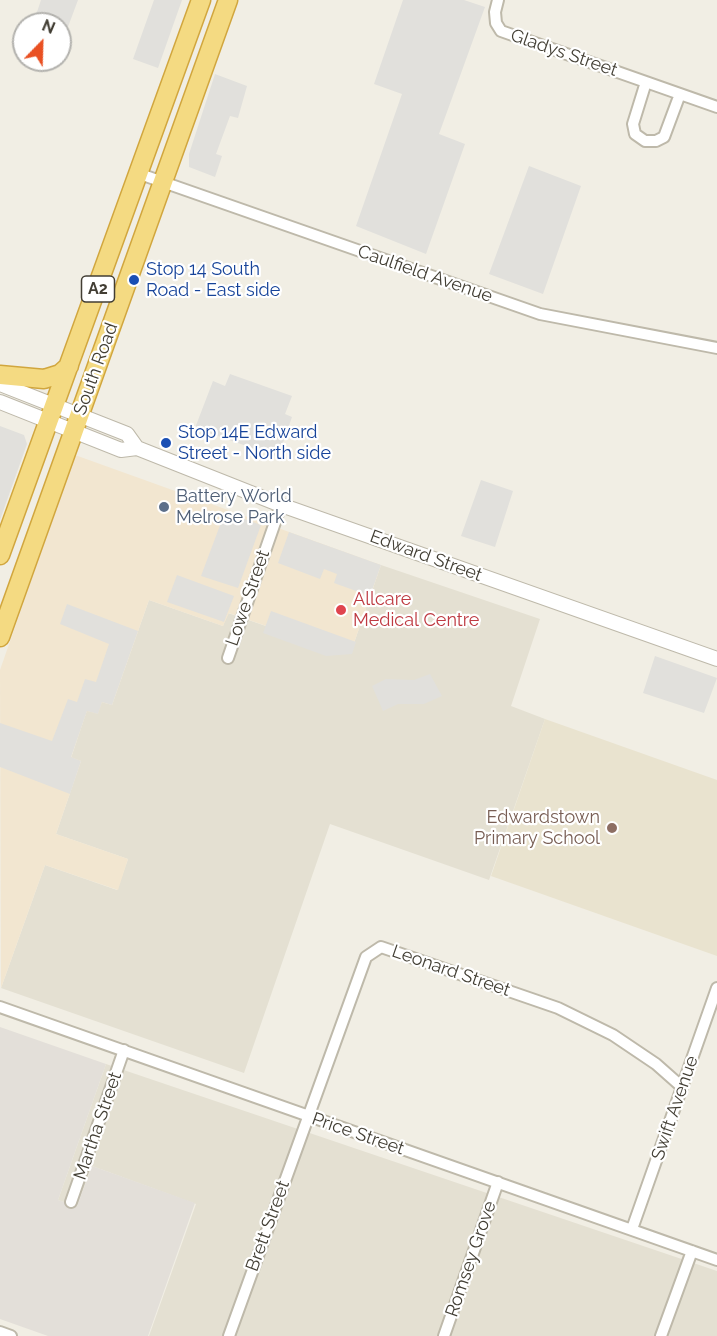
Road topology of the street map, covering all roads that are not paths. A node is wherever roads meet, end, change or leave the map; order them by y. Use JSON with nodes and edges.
{"nodes":[{"id":1,"x":201,"y":0,"type":"edge"},
{"id":2,"x":228,"y":0,"type":"edge"},
{"id":3,"x":498,"y":0,"type":"edge"},
{"id":4,"x":646,"y":82,"type":"junction"},
{"id":5,"x":680,"y":94,"type":"junction"},
{"id":6,"x":717,"y":107,"type":"edge"},
{"id":7,"x":140,"y":174,"type":"junction"},
{"id":8,"x":163,"y":182,"type":"junction"},
{"id":9,"x":717,"y":348,"type":"edge"},
{"id":10,"x":69,"y":366,"type":"junction"},
{"id":11,"x":0,"y":375,"type":"edge"},
{"id":12,"x":0,"y":384,"type":"edge"},
{"id":13,"x":0,"y":402,"type":"edge"},
{"id":14,"x":52,"y":413,"type":"junction"},
{"id":15,"x":77,"y":423,"type":"junction"},
{"id":16,"x":281,"y":505,"type":"junction"},
{"id":17,"x":0,"y":555,"type":"edge"},
{"id":18,"x":0,"y":637,"type":"edge"},
{"id":19,"x":228,"y":658,"type":"dead end"},
{"id":20,"x":717,"y":659,"type":"edge"},
{"id":21,"x":717,"y":988,"type":"edge"},
{"id":22,"x":0,"y":1007,"type":"edge"},
{"id":23,"x":124,"y":1050,"type":"junction"},
{"id":24,"x":682,"y":1087,"type":"junction"},
{"id":25,"x":308,"y":1116,"type":"junction"},
{"id":26,"x":498,"y":1182,"type":"junction"},
{"id":27,"x":71,"y":1202,"type":"dead end"},
{"id":28,"x":632,"y":1229,"type":"junction"},
{"id":29,"x":692,"y":1251,"type":"junction"},
{"id":30,"x":717,"y":1260,"type":"edge"},
{"id":31,"x":0,"y":1332,"type":"edge"},
{"id":32,"x":10,"y":1336,"type":"edge"},
{"id":33,"x":229,"y":1336,"type":"edge"},
{"id":34,"x":444,"y":1336,"type":"edge"},
{"id":35,"x":660,"y":1336,"type":"edge"}],
"edges":[{"from":1,"to":7,"type":"highway","name":"South Road","number":"A2"},
{"from":2,"to":8,"type":"highway","name":"South Road","number":"A2"},
{"from":3,"to":4,"type":"street","name":"Gladys Street"},
{"from":4,"to":5,"type":"street","name":"Gladys Street"},
{"from":4,"to":5,"type":"street"},
{"from":5,"to":6,"type":"street","name":"Gladys Street"},
{"from":7,"to":8,"type":"street","name":"Caulfield Avenue"},
{"from":7,"to":10,"type":"highway","name":"South Road","number":"A2"},
{"from":8,"to":9,"type":"street","name":"Caulfield Avenue"},
{"from":8,"to":15,"type":"highway","name":"South Road","number":"A2"},
{"from":10,"to":11,"type":"highway"},
{"from":10,"to":14,"type":"highway","name":"South Road","number":"A2"},
{"from":12,"to":14,"type":"street"},
{"from":13,"to":14,"type":"street"},
{"from":14,"to":15,"type":"street","name":"Edward Street"},
{"from":14,"to":17,"type":"highway","name":"South Road","number":"A2"},
{"from":15,"to":16,"type":"street","name":"Edward Street"},
{"from":15,"to":18,"type":"highway","name":"South Road","number":"A2"},
{"from":16,"to":19,"type":"street","name":"Lowe Street"},
{"from":16,"to":20,"type":"street","name":"Edward Street"},
{"from":21,"to":24,"type":"street","name":"Swift Avenue"},
{"from":22,"to":23,"type":"street","name":"Price Street"},
{"from":23,"to":25,"type":"street","name":"Price Street"},
{"from":23,"to":27,"type":"street","name":"Martha Street"},
{"from":24,"to":25,"type":"street","name":"Leonard Street"},
{"from":24,"to":28,"type":"street","name":"Swift Avenue"},
{"from":25,"to":26,"type":"street","name":"Price Street"},
{"from":25,"to":33,"type":"street","name":"Brett Street"},
{"from":26,"to":28,"type":"street","name":"Price Street"},
{"from":26,"to":34,"type":"street","name":"Romsey Grove"},
{"from":28,"to":29,"type":"street","name":"Price Street"},
{"from":29,"to":30,"type":"street","name":"Price Street"},
{"from":29,"to":35,"type":"street"},
{"from":31,"to":32,"type":"street"}]}
